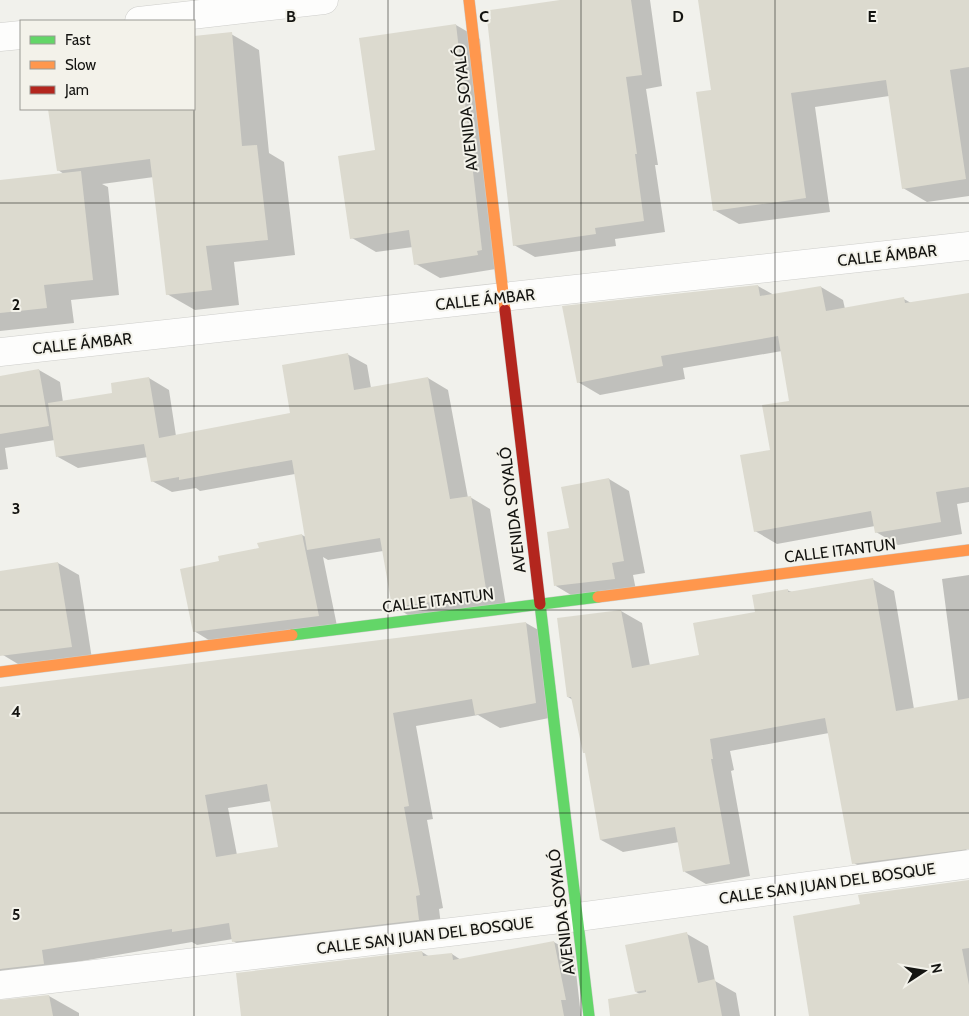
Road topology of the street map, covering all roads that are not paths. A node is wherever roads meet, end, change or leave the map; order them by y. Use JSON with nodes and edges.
{"nodes":[{"id":1,"x":324,"y":0,"type":"edge"},
{"id":2,"x":470,"y":0,"type":"edge"},
{"id":3,"x":148,"y":20,"type":"edge"},
{"id":4,"x":20,"y":35,"type":"edge"},
{"id":5,"x":0,"y":37,"type":"edge"},
{"id":6,"x":969,"y":246,"type":"edge"},
{"id":7,"x":502,"y":297,"type":"junction"},
{"id":8,"x":0,"y":352,"type":"edge"},
{"id":9,"x":969,"y":550,"type":"edge"},
{"id":10,"x":540,"y":604,"type":"junction"},
{"id":11,"x":0,"y":672,"type":"edge"},
{"id":12,"x":969,"y":864,"type":"edge"},
{"id":13,"x":578,"y":916,"type":"junction"},
{"id":14,"x":0,"y":985,"type":"edge"},
{"id":15,"x":590,"y":1016,"type":"edge"}],
"edges":[{"from":1,"to":3,"type":"street"},
{"from":2,"to":7,"type":"street","name":"AVENIDA SOYALÓ"},
{"from":4,"to":5,"type":"street"},
{"from":6,"to":7,"type":"street","name":"CALLE ÁMBAR"},
{"from":7,"to":8,"type":"street","name":"CALLE ÁMBAR"},
{"from":7,"to":10,"type":"street","name":"AVENIDA SOYALÓ"},
{"from":9,"to":10,"type":"street","name":"CALLE ITANTUN"},
{"from":10,"to":11,"type":"street","name":"CALLE ITANTUN"},
{"from":10,"to":13,"type":"street","name":"AVENIDA SOYALÓ"},
{"from":12,"to":13,"type":"street","name":"CALLE SAN JUAN DEL BOSQUE"},
{"from":13,"to":14,"type":"street","name":"CALLE SAN JUAN DEL BOSQUE"},
{"from":13,"to":15,"type":"street","name":"AVENIDA SOYALÓ"}]}
